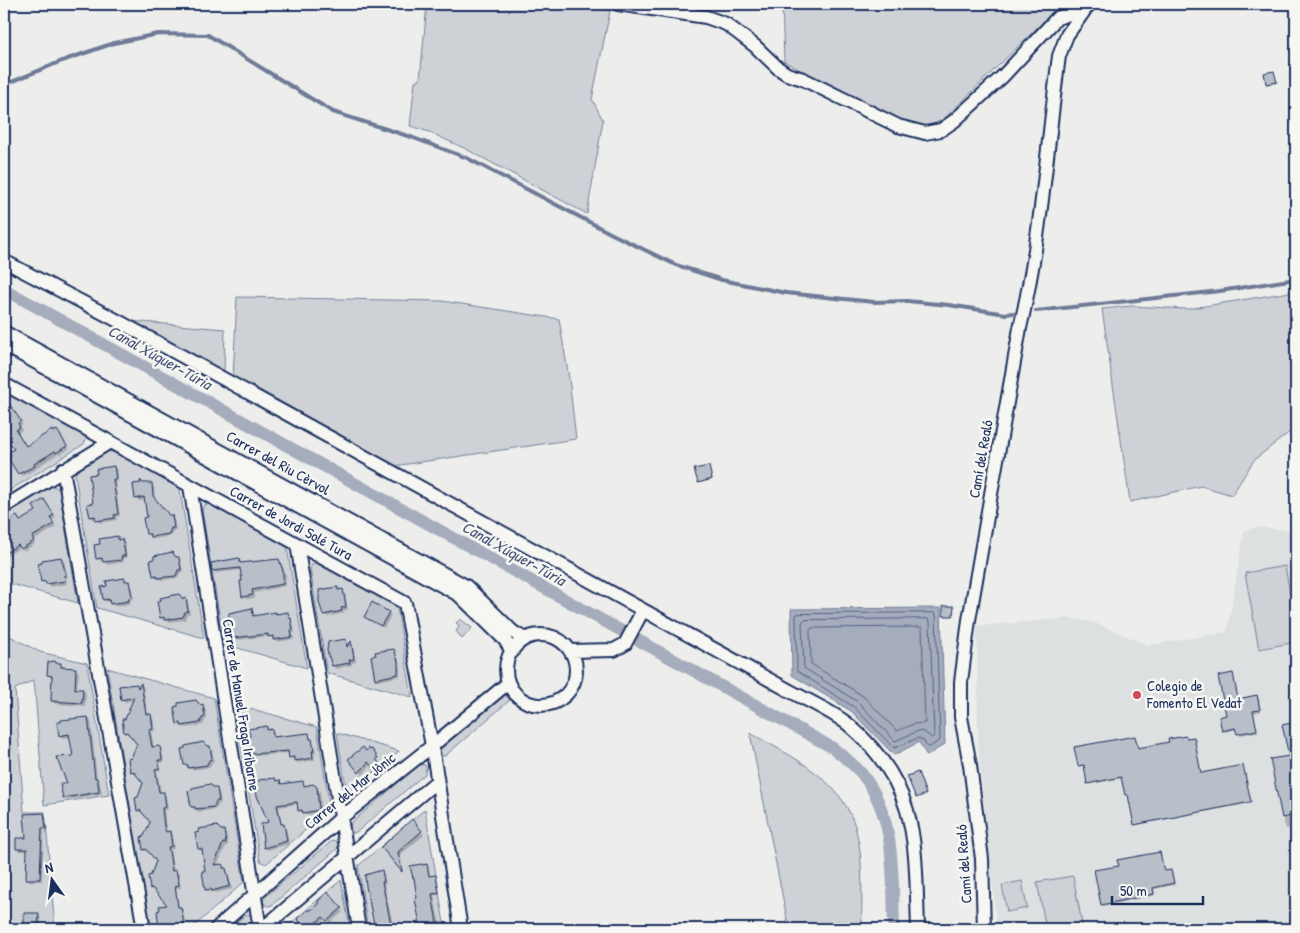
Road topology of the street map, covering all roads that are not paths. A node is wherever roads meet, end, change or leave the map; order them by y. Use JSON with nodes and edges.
{"nodes":[{"id":1,"x":618,"y":4,"type":"edge"},
{"id":2,"x":1086,"y":6,"type":"edge"},
{"id":3,"x":4,"y":261,"type":"edge"},
{"id":4,"x":4,"y":332,"type":"edge"},
{"id":5,"x":4,"y":345,"type":"edge"},
{"id":6,"x":6,"y":388,"type":"edge"},
{"id":7,"x":110,"y":442,"type":"junction"},
{"id":8,"x":63,"y":469,"type":"junction"},
{"id":9,"x":190,"y":486,"type":"junction"},
{"id":10,"x":4,"y":506,"type":"edge"},
{"id":11,"x":297,"y":544,"type":"junction"},
{"id":12,"x":641,"y":614,"type":"junction"},
{"id":13,"x":525,"y":639,"type":"junction"},
{"id":14,"x":570,"y":650,"type":"junction"},
{"id":15,"x":512,"y":652,"type":"junction"},
{"id":16,"x":508,"y":682,"type":"junction"},
{"id":17,"x":432,"y":746,"type":"junction"},
{"id":18,"x":437,"y":781,"type":"junction"},
{"id":19,"x":342,"y":817,"type":"junction"},
{"id":20,"x":347,"y":856,"type":"junction"},
{"id":21,"x":255,"y":896,"type":"junction"},
{"id":22,"x":144,"y":929,"type":"edge"},
{"id":23,"x":216,"y":929,"type":"edge"},
{"id":24,"x":261,"y":929,"type":"edge"},
{"id":25,"x":359,"y":929,"type":"edge"},
{"id":26,"x":461,"y":929,"type":"edge"},
{"id":27,"x":918,"y":929,"type":"edge"},
{"id":28,"x":984,"y":929,"type":"edge"}],
"edges":[{"from":1,"to":2,"type":"street"},
{"from":2,"to":28,"type":"street","name":"Camí del Realó"},
{"from":3,"to":12,"type":"street"},
{"from":4,"to":13,"type":"street","name":"Carrer del Riu Cèrvol"},
{"from":5,"to":15,"type":"street","name":"Carrer del Riu Cèrvol"},
{"from":6,"to":7,"type":"street","name":"Carrer de Jordi Solé Tura"},
{"from":7,"to":8,"type":"street"},
{"from":7,"to":9,"type":"street","name":"Carrer de Jordi Solé Tura"},
{"from":8,"to":10,"type":"street"},
{"from":8,"to":22,"type":"street"},
{"from":9,"to":11,"type":"street","name":"Carrer de Jordi Solé Tura"},
{"from":9,"to":21,"type":"street","name":"Carrer de Manuel Fraga Iribarne"},
{"from":11,"to":17,"type":"street","name":"Carrer de Jordi Solé Tura"},
{"from":11,"to":19,"type":"street"},
{"from":12,"to":14,"type":"street"},
{"from":12,"to":27,"type":"street"},
{"from":13,"to":14,"type":"street"},
{"from":13,"to":15,"type":"street"},
{"from":14,"to":16,"type":"street"},
{"from":15,"to":16,"type":"street"},
{"from":16,"to":17,"type":"street","name":"Carrer del Mar Jònic"},
{"from":17,"to":18,"type":"street","name":"Carrer de Jordi Solé Tura"},
{"from":17,"to":19,"type":"street","name":"Carrer del Mar Jònic"},
{"from":18,"to":20,"type":"street"},
{"from":18,"to":26,"type":"street","name":"Carrer de Jordi Solé Tura"},
{"from":19,"to":20,"type":"street"},
{"from":19,"to":21,"type":"street","name":"Carrer del Mar Jònic"},
{"from":20,"to":24,"type":"street"},
{"from":20,"to":25,"type":"street"},
{"from":21,"to":23,"type":"street","name":"Carrer del Mar Jònic"},
{"from":21,"to":24,"type":"street","name":"Carrer de Manuel Fraga Iribarne"}]}
